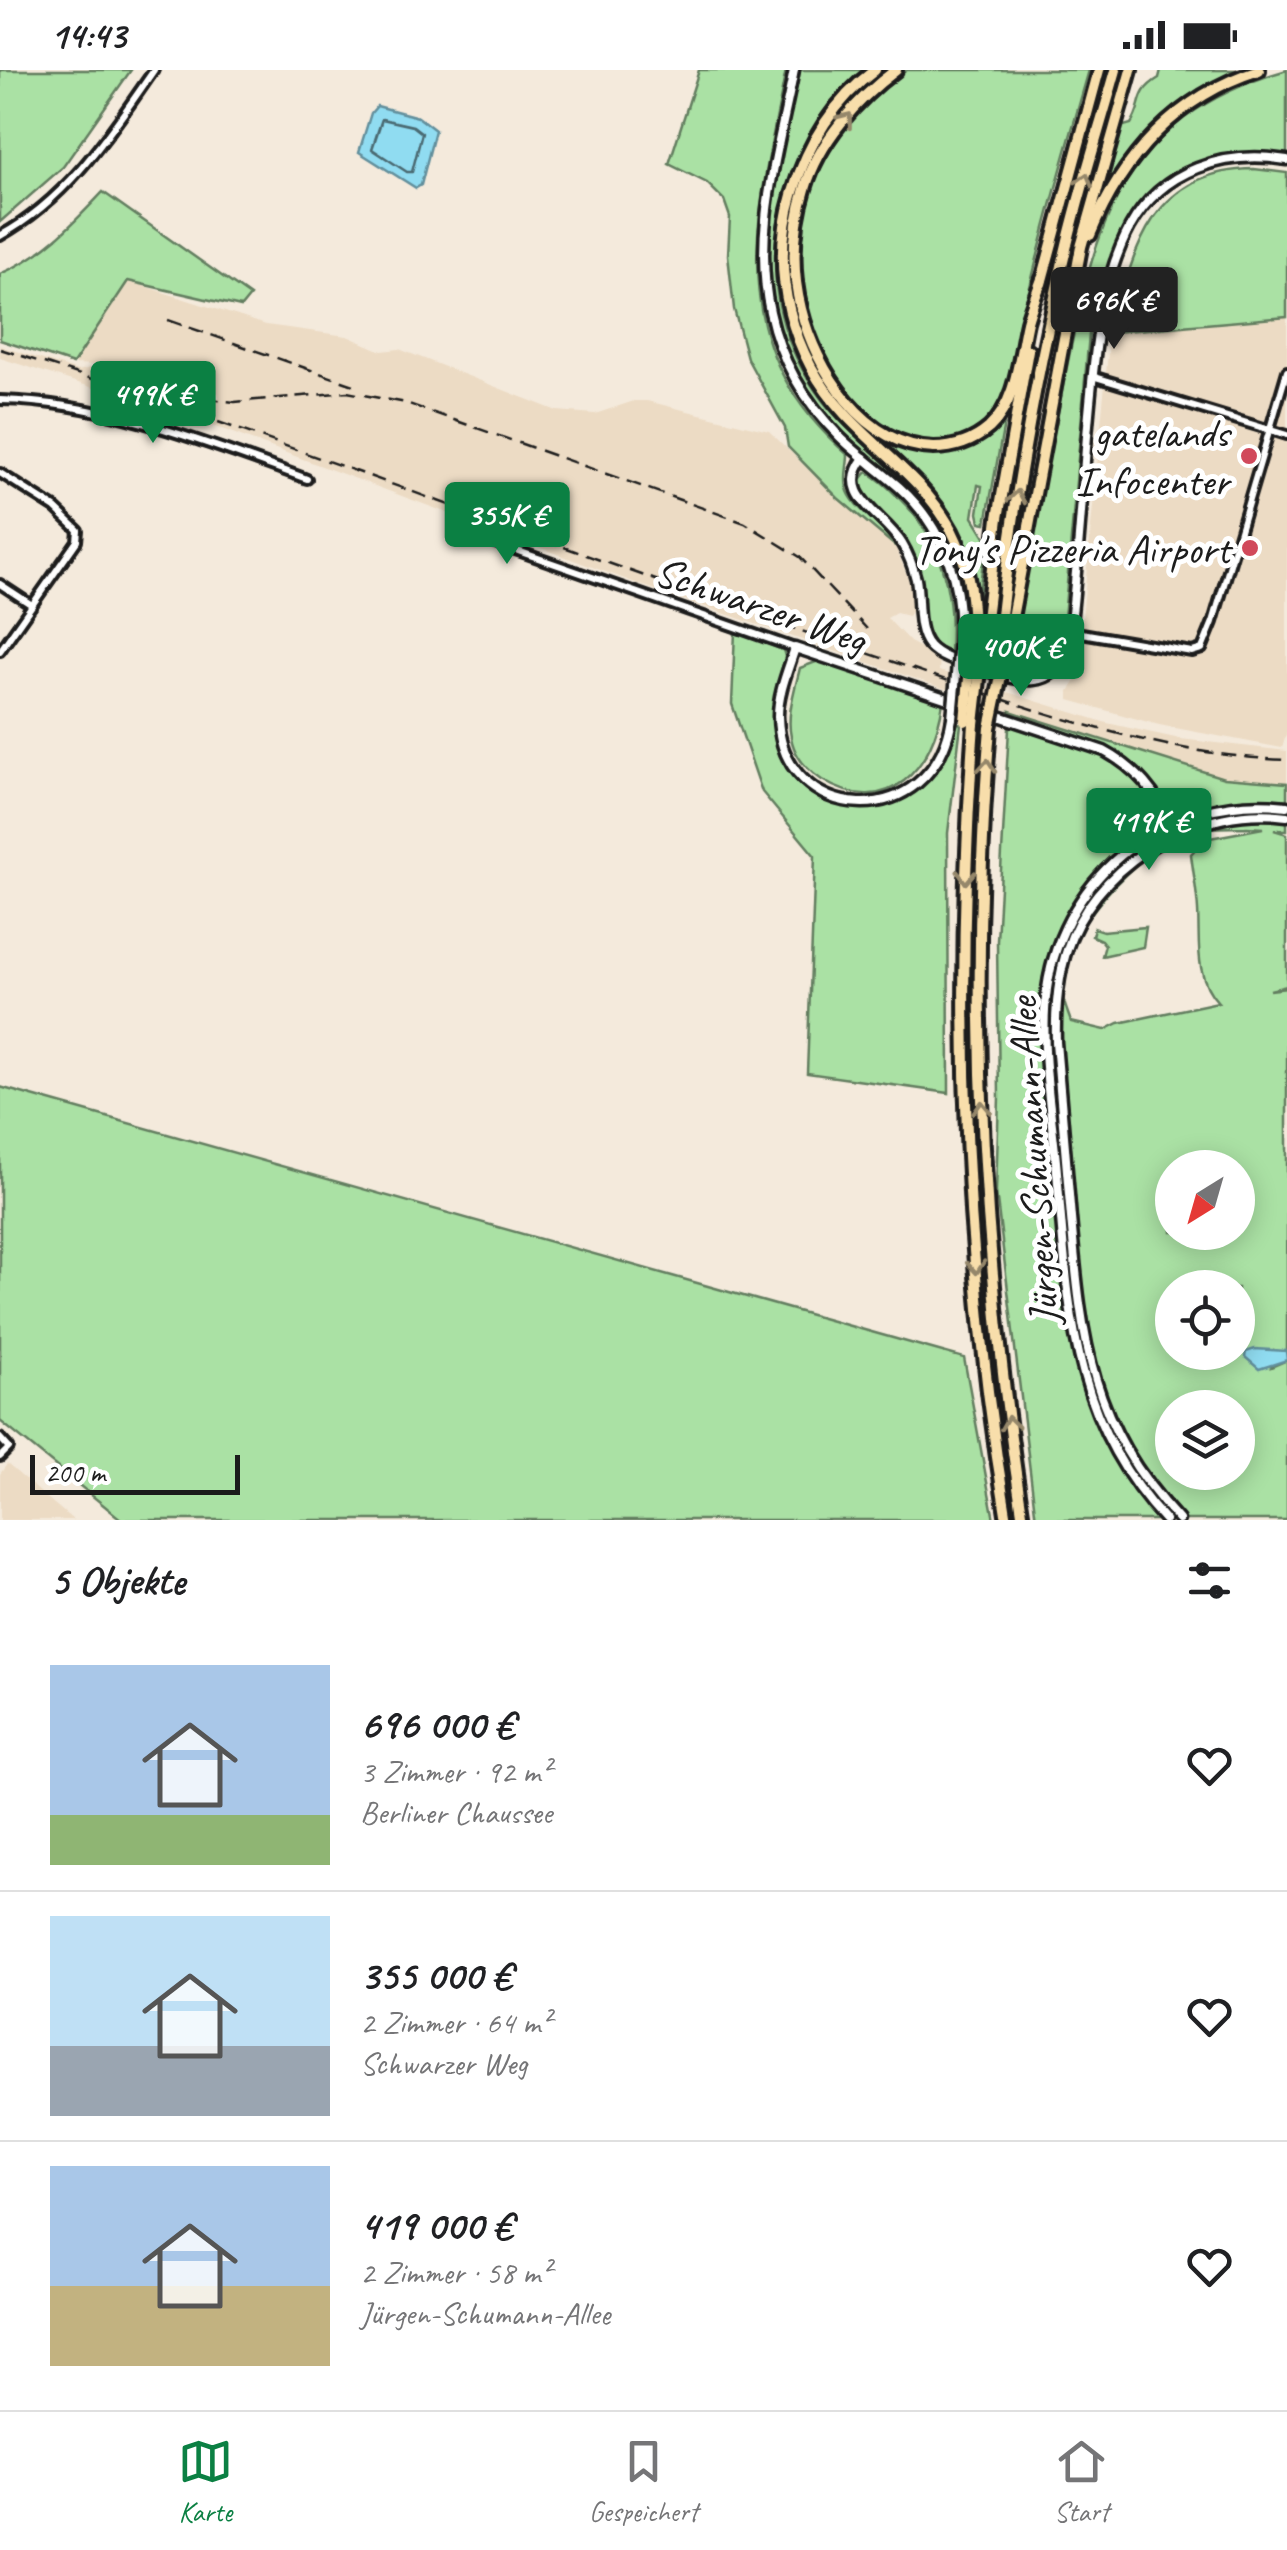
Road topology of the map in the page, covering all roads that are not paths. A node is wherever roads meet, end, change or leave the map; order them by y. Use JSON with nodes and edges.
{"nodes":[{"id":1,"x":154,"y":70,"type":"edge"},
{"id":2,"x":794,"y":70,"type":"edge"},
{"id":3,"x":874,"y":70,"type":"edge"},
{"id":4,"x":896,"y":70,"type":"edge"},
{"id":5,"x":1099,"y":70,"type":"edge"},
{"id":6,"x":1116,"y":70,"type":"edge"},
{"id":7,"x":1131,"y":70,"type":"edge"},
{"id":8,"x":1259,"y":70,"type":"edge"},
{"id":9,"x":1287,"y":160,"type":"edge"},
{"id":10,"x":0,"y":236,"type":"edge"},
{"id":11,"x":1042,"y":279,"type":"junction"},
{"id":12,"x":1063,"y":343,"type":"junction"},
{"id":13,"x":1287,"y":371,"type":"edge"},
{"id":14,"x":1092,"y":376,"type":"junction"},
{"id":15,"x":0,"y":400,"type":"edge"},
{"id":16,"x":1270,"y":429,"type":"junction"},
{"id":17,"x":1287,"y":435,"type":"edge"},
{"id":18,"x":864,"y":458,"type":"junction"},
{"id":19,"x":0,"y":473,"type":"edge"},
{"id":20,"x":307,"y":479,"type":"dead end"},
{"id":21,"x":461,"y":532,"type":"dead end"},
{"id":22,"x":0,"y":584,"type":"edge"},
{"id":23,"x":32,"y":605,"type":"junction"},
{"id":24,"x":1070,"y":631,"type":"junction"},
{"id":25,"x":795,"y":648,"type":"junction"},
{"id":26,"x":0,"y":651,"type":"edge"},
{"id":27,"x":976,"y":659,"type":"junction"},
{"id":28,"x":999,"y":666,"type":"junction"},
{"id":29,"x":1146,"y":786,"type":"junction"},
{"id":30,"x":1156,"y":797,"type":"junction"},
{"id":31,"x":1287,"y":806,"type":"edge"},
{"id":32,"x":1198,"y":812,"type":"junction"},
{"id":33,"x":1287,"y":816,"type":"edge"},
{"id":34,"x":1169,"y":824,"type":"junction"},
{"id":35,"x":1159,"y":828,"type":"junction"},
{"id":36,"x":1170,"y":837,"type":"junction"},
{"id":37,"x":0,"y":1438,"type":"edge"},
{"id":38,"x":0,"y":1458,"type":"edge"},
{"id":39,"x":1007,"y":1520,"type":"edge"},
{"id":40,"x":1023,"y":1520,"type":"edge"},
{"id":41,"x":1165,"y":1520,"type":"edge"},
{"id":42,"x":1179,"y":1520,"type":"edge"}],
"edges":[{"from":1,"to":10,"type":"street"},
{"from":2,"to":18,"type":"street"},
{"from":3,"to":27,"type":"highway"},
{"from":11,"to":4,"type":"highway","one_way":true},
{"from":5,"to":11,"type":"highway"},
{"from":28,"to":6,"type":"highway","one_way":true},
{"from":7,"to":12,"type":"highway"},
{"from":8,"to":12,"type":"highway"},
{"from":9,"to":14,"type":"street"},
{"from":11,"to":27,"type":"highway"},
{"from":12,"to":28,"type":"highway"},
{"from":13,"to":16,"type":"street"},
{"from":14,"to":16,"type":"street"},
{"from":14,"to":24,"type":"street"},
{"from":15,"to":20,"type":"street"},
{"from":16,"to":17,"type":"street"},
{"from":16,"to":24,"type":"street"},
{"from":18,"to":24,"type":"street"},
{"from":18,"to":25,"type":"street","bridge":true},
{"from":19,"to":23,"type":"street"},
{"from":21,"to":25,"type":"street","name":"Schwarzer Weg"},
{"from":22,"to":23,"type":"street"},
{"from":23,"to":26,"type":"street"},
{"from":25,"to":29,"type":"street","name":"Schwarzer Weg"},
{"from":27,"to":39,"type":"highway","one_way":true,"bridge":true},
{"from":40,"to":28,"type":"highway","one_way":true,"bridge":true},
{"from":29,"to":30,"type":"street","name":"Schwarzer Weg"},
{"from":29,"to":35,"type":"street"},
{"from":30,"to":32,"type":"street"},
{"from":30,"to":34,"type":"street","name":"Schwarzer Weg"},
{"from":31,"to":32,"type":"street","name":"Jürgen-Schumann-Allee"},
{"from":32,"to":34,"type":"street","name":"Jürgen-Schumann-Allee"},
{"from":33,"to":36,"type":"street","name":"Jürgen-Schumann-Allee"},
{"from":34,"to":35,"type":"street","name":"Jürgen-Schumann-Allee"},
{"from":34,"to":36,"type":"street","name":"Schwarzer Weg"},
{"from":35,"to":36,"type":"street"},
{"from":35,"to":41,"type":"street","name":"Jürgen-Schumann-Allee"},
{"from":36,"to":42,"type":"street","name":"Jürgen-Schumann-Allee"},
{"from":37,"to":38,"type":"street"}]}
